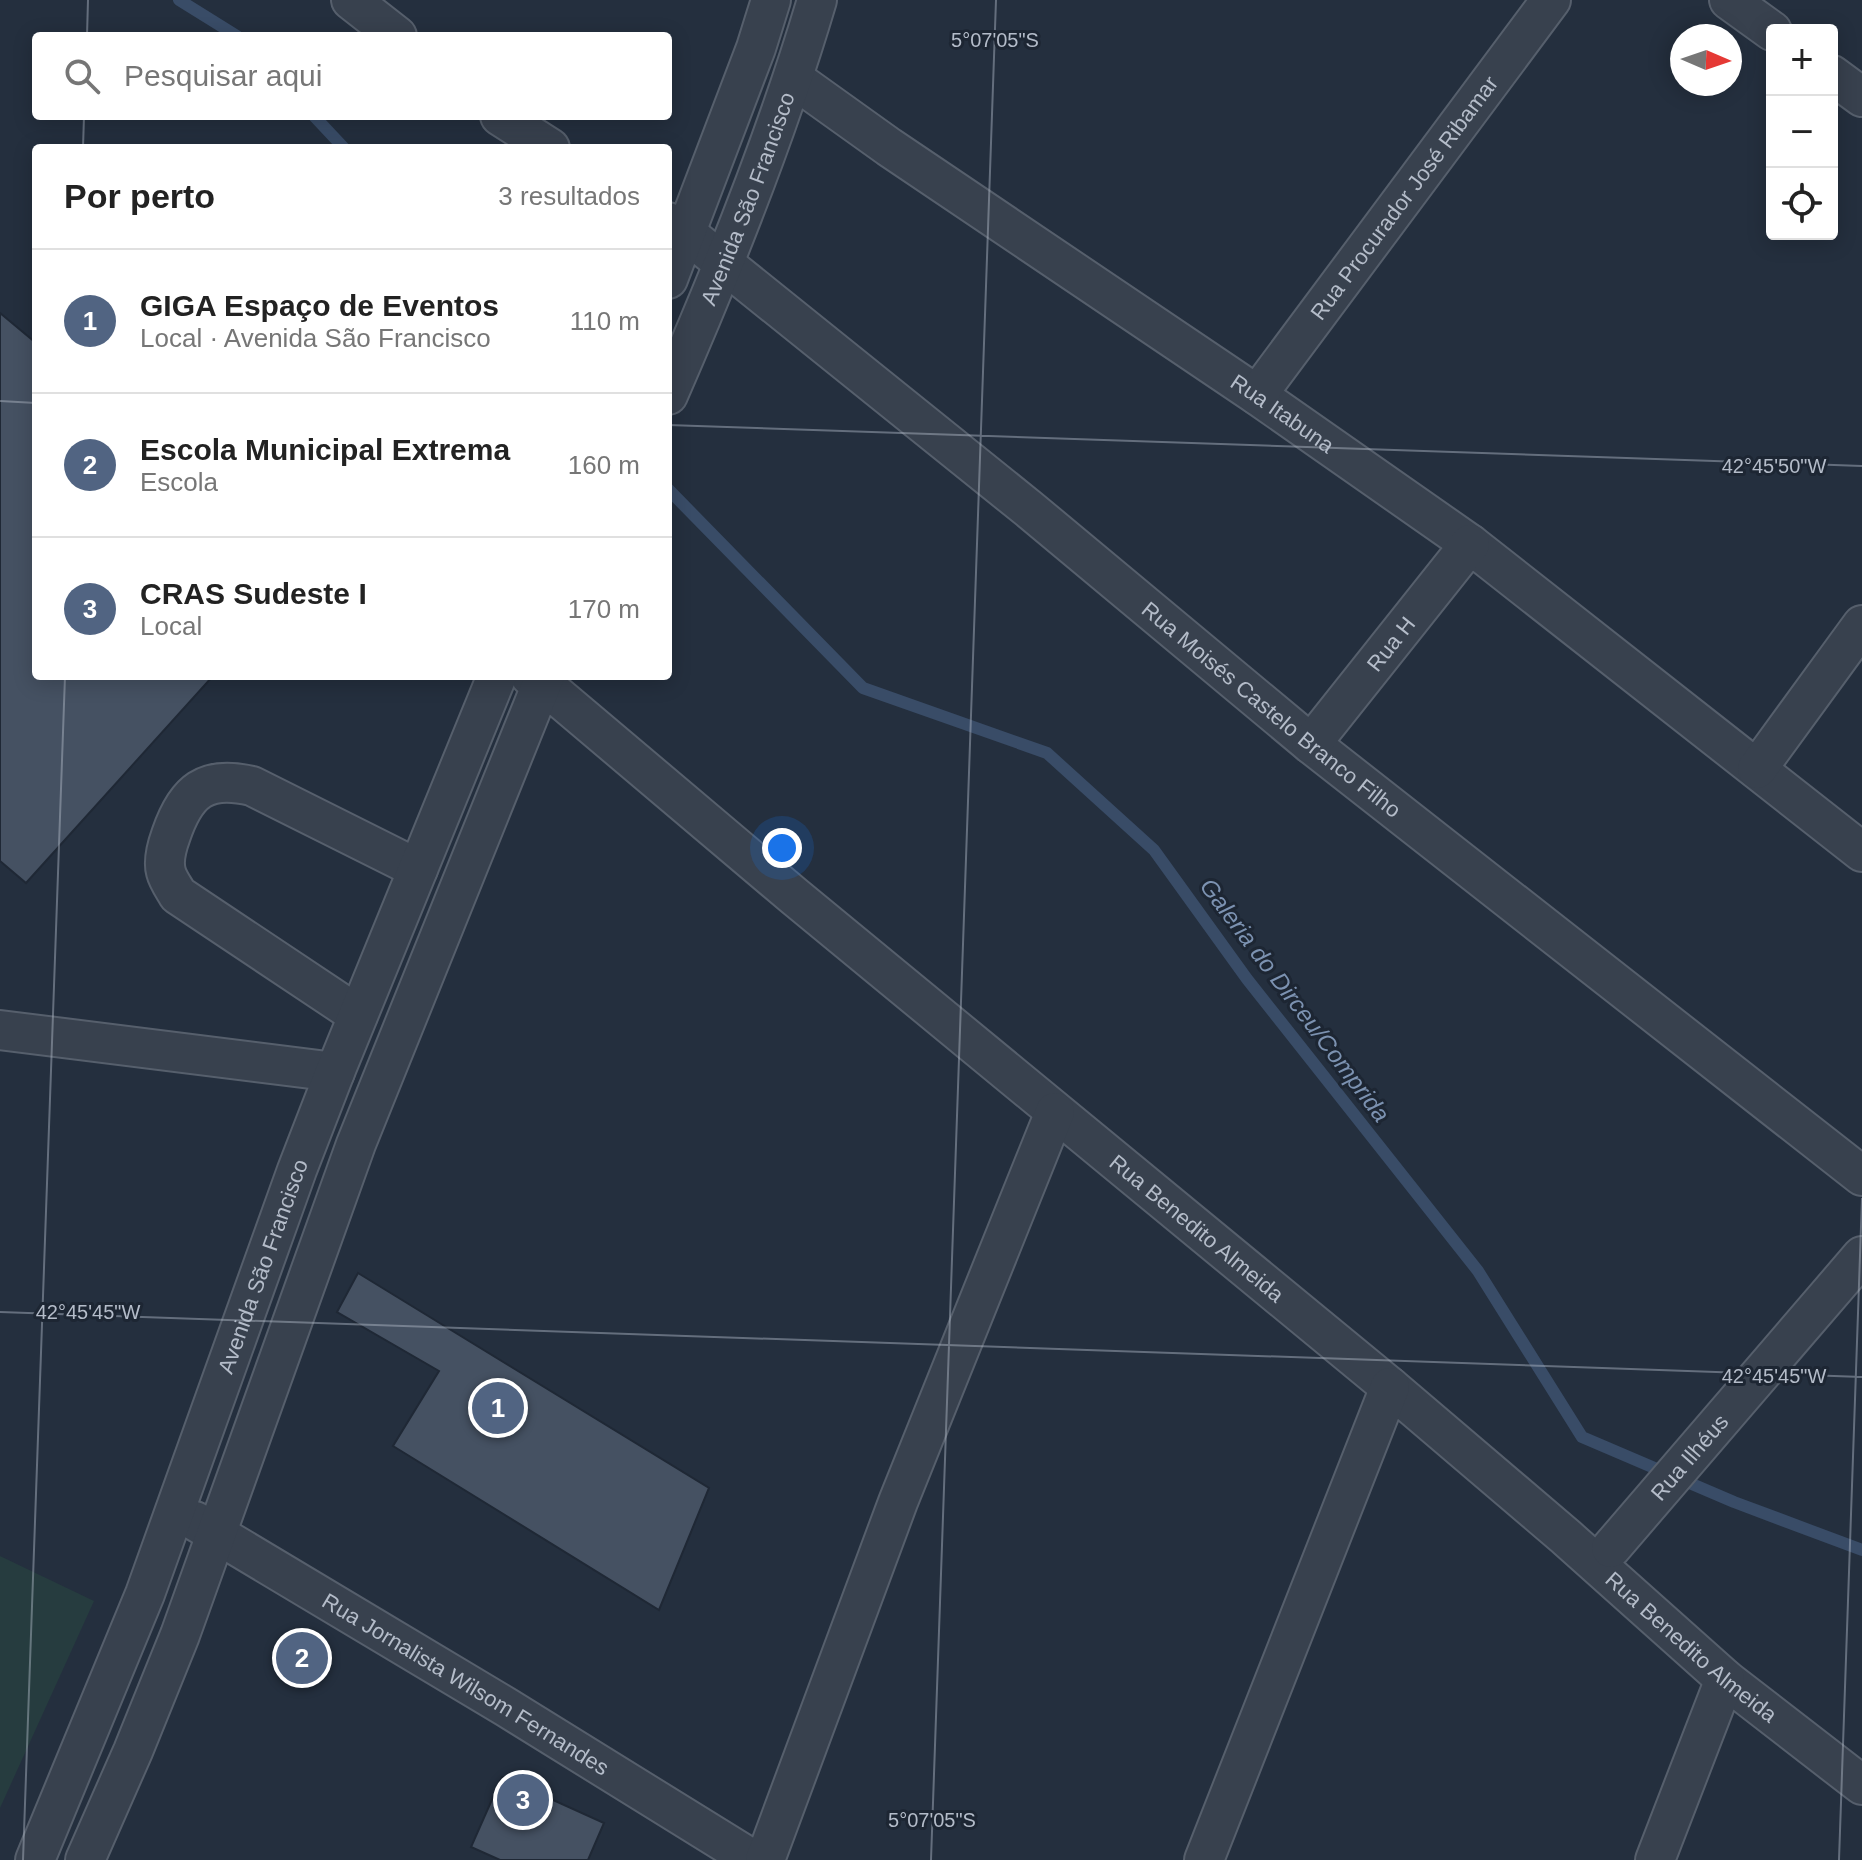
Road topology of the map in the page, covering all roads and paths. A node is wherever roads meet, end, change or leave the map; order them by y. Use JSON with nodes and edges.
{"nodes":[{"id":1,"x":351,"y":0,"type":"edge"},
{"id":2,"x":771,"y":0,"type":"edge"},
{"id":3,"x":817,"y":0,"type":"edge"},
{"id":4,"x":1551,"y":0,"type":"edge"},
{"id":5,"x":1729,"y":0,"type":"edge"},
{"id":6,"x":1766,"y":27,"type":"edge"},
{"id":7,"x":392,"y":32,"type":"edge"},
{"id":8,"x":794,"y":79,"type":"junction"},
{"id":9,"x":1838,"y":79,"type":"edge"},
{"id":10,"x":1862,"y":97,"type":"edge"},
{"id":11,"x":506,"y":120,"type":"edge"},
{"id":12,"x":544,"y":144,"type":"edge"},
{"id":13,"x":677,"y":228,"type":"edge"},
{"id":14,"x":672,"y":256,"type":"edge"},
{"id":15,"x":725,"y":265,"type":"junction"},
{"id":16,"x":672,"y":386,"type":"edge"},
{"id":17,"x":1257,"y":395,"type":"junction"},
{"id":18,"x":1470,"y":544,"type":"junction"},
{"id":19,"x":1862,"y":625,"type":"edge"},
{"id":20,"x":495,"y":680,"type":"edge"},
{"id":21,"x":538,"y":680,"type":"edge"},
{"id":22,"x":541,"y":680,"type":"edge"},
{"id":23,"x":1311,"y":744,"type":"junction"},
{"id":24,"x":1757,"y":769,"type":"junction"},
{"id":25,"x":1862,"y":852,"type":"edge"},
{"id":26,"x":418,"y":869,"type":"junction"},
{"id":27,"x":358,"y":1015,"type":"junction"},
{"id":28,"x":0,"y":1030,"type":"edge"},
{"id":29,"x":335,"y":1072,"type":"junction"},
{"id":30,"x":1055,"y":1112,"type":"junction"},
{"id":31,"x":1862,"y":1176,"type":"edge"},
{"id":32,"x":1862,"y":1256,"type":"edge"},
{"id":33,"x":1390,"y":1387,"type":"junction"},
{"id":34,"x":176,"y":1510,"type":"junction"},
{"id":35,"x":217,"y":1534,"type":"junction"},
{"id":36,"x":1611,"y":1548,"type":"dead end"},
{"id":37,"x":1725,"y":1679,"type":"junction"},
{"id":38,"x":1862,"y":1785,"type":"edge"},
{"id":39,"x":35,"y":1860,"type":"edge"},
{"id":40,"x":85,"y":1860,"type":"edge"},
{"id":41,"x":753,"y":1860,"type":"edge"},
{"id":42,"x":765,"y":1860,"type":"edge"},
{"id":43,"x":1204,"y":1860,"type":"edge"},
{"id":44,"x":1655,"y":1860,"type":"edge"}],
"edges":[{"from":1,"to":7,"type":"street"},
{"from":2,"to":13,"type":"street","name":"Avenida São Francisco"},
{"from":3,"to":8,"type":"street","name":"Avenida São Francisco"},
{"from":4,"to":17,"type":"street","name":"Rua Procurador José Ribamar"},
{"from":5,"to":6,"type":"street"},
{"from":8,"to":15,"type":"street","name":"Avenida São Francisco"},
{"from":8,"to":17,"type":"street","name":"Rua Itabuna"},
{"from":9,"to":10,"type":"street"},
{"from":11,"to":12,"type":"street"},
{"from":13,"to":14,"type":"street","name":"Avenida São Francisco"},
{"from":13,"to":15,"type":"street","name":"Rua Moisés Castelo Branco Filho"},
{"from":15,"to":16,"type":"street","name":"Avenida São Francisco"},
{"from":15,"to":23,"type":"street","name":"Rua Moisés Castelo Branco Filho"},
{"from":17,"to":18,"type":"street","name":"Rua Itabuna"},
{"from":18,"to":23,"type":"street","name":"Rua H"},
{"from":18,"to":24,"type":"street","name":"Rua Itabuna"},
{"from":19,"to":24,"type":"street"},
{"from":20,"to":26,"type":"street","name":"Avenida São Francisco"},
{"from":21,"to":35,"type":"street","name":"Avenida São Francisco"},
{"from":22,"to":30,"type":"street","name":"Rua Benedito Almeida"},
{"from":23,"to":31,"type":"street","name":"Rua Moisés Castelo Branco Filho"},
{"from":24,"to":25,"type":"street","name":"Rua Itabuna"},
{"from":26,"to":27,"type":"street","name":"Avenida São Francisco"},
{"from":26,"to":27,"type":"street"},
{"from":27,"to":29,"type":"street","name":"Avenida São Francisco"},
{"from":28,"to":29,"type":"street"},
{"from":29,"to":34,"type":"street","name":"Avenida São Francisco"},
{"from":30,"to":33,"type":"street","name":"Rua Benedito Almeida"},
{"from":30,"to":42,"type":"street"},
{"from":32,"to":36,"type":"street","name":"Rua Ilhéus"},
{"from":33,"to":37,"type":"street","name":"Rua Benedito Almeida"},
{"from":33,"to":43,"type":"street"},
{"from":34,"to":35,"type":"street","name":"Rua Jornalista Wilsom Fernandes"},
{"from":34,"to":39,"type":"street","name":"Avenida São Francisco"},
{"from":35,"to":40,"type":"street","name":"Avenida São Francisco"},
{"from":35,"to":41,"type":"street","name":"Rua Jornalista Wilsom Fernandes"},
{"from":37,"to":38,"type":"street","name":"Rua Benedito Almeida"},
{"from":37,"to":44,"type":"street"}]}
